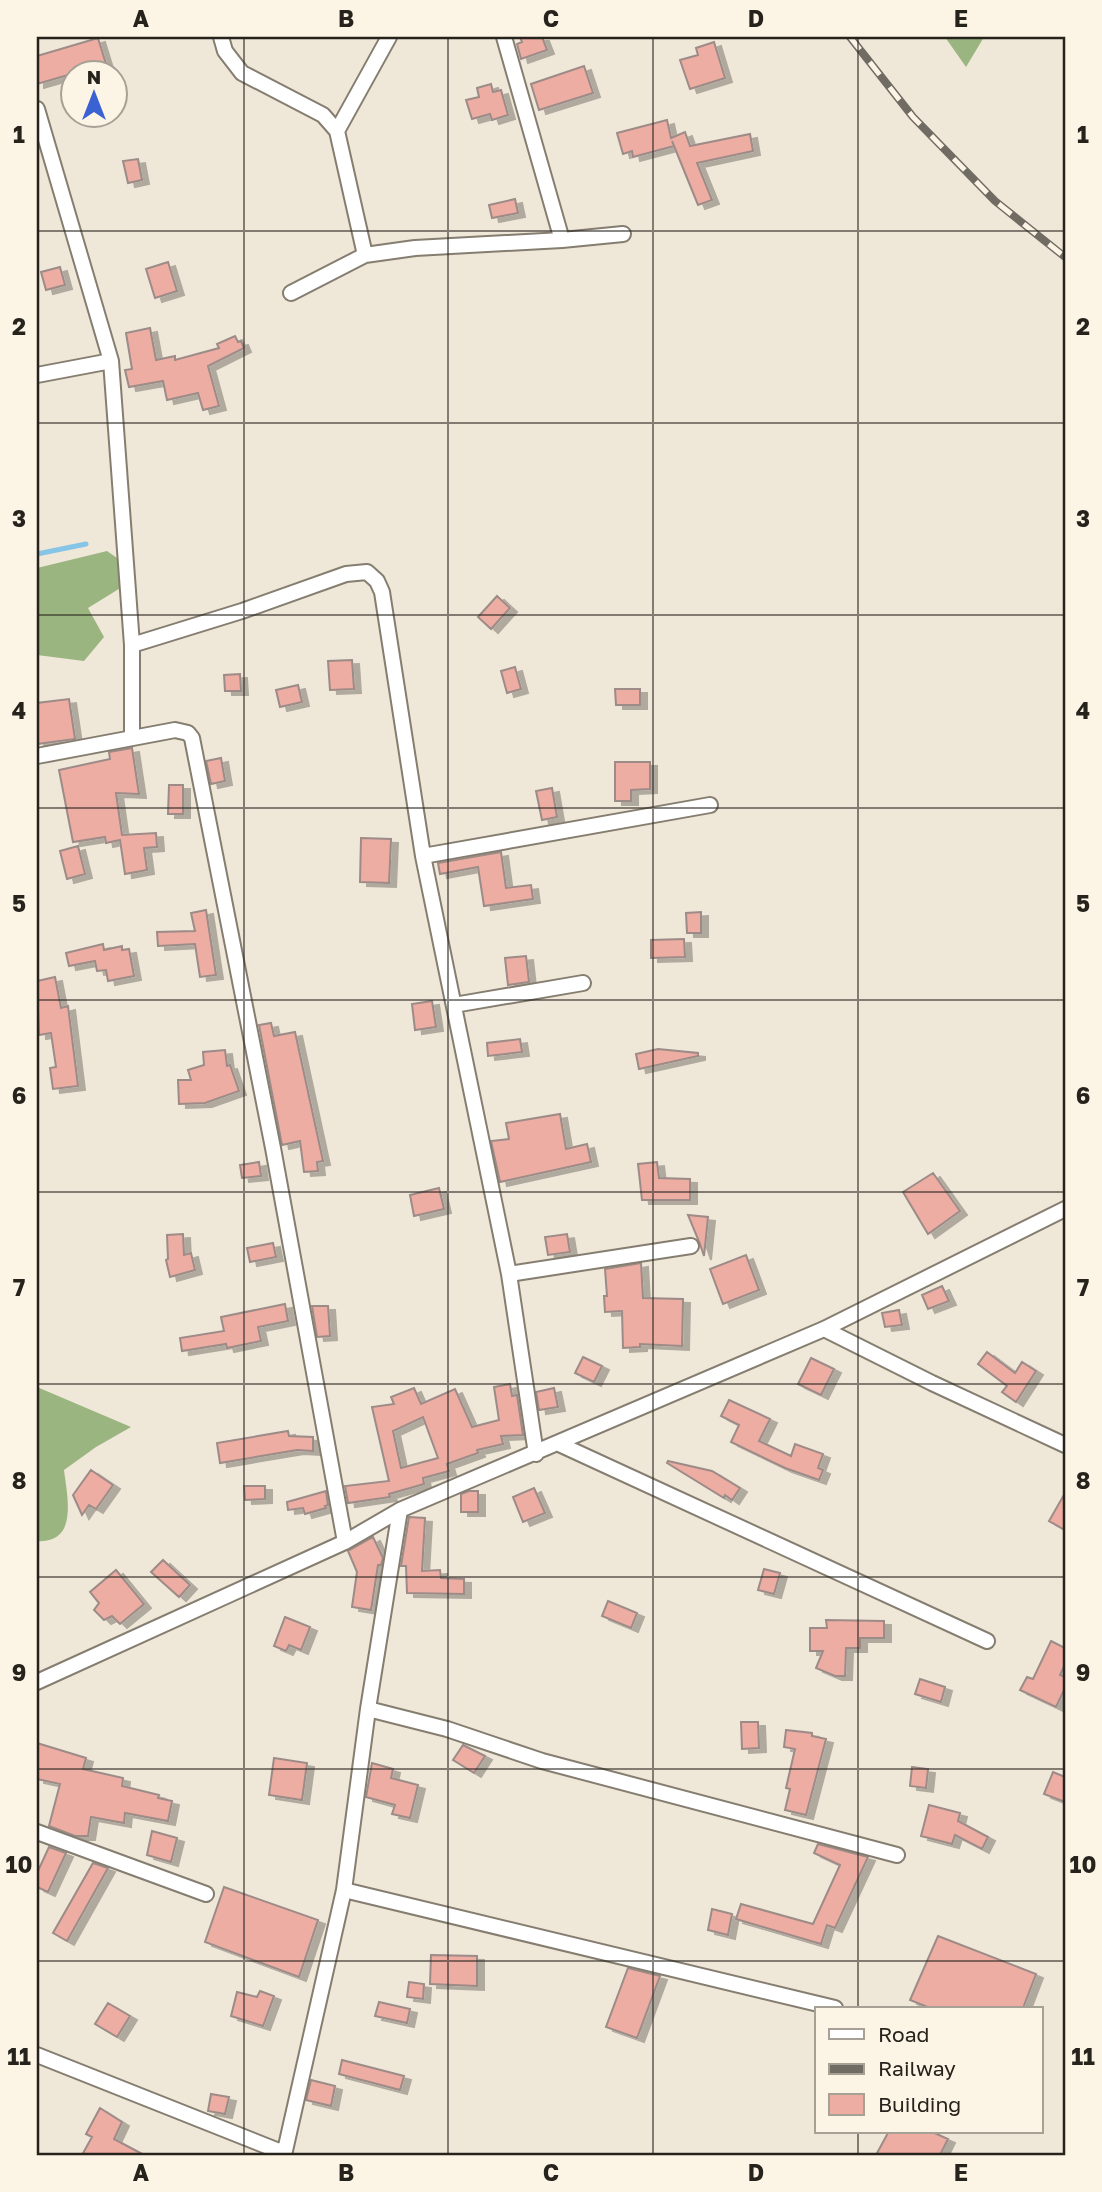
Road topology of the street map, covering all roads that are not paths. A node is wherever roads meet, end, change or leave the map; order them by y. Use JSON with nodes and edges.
{"nodes":[{"id":1,"x":220,"y":37,"type":"edge"},
{"id":2,"x":389,"y":37,"type":"edge"},
{"id":3,"x":504,"y":37,"type":"edge"},
{"id":4,"x":37,"y":109,"type":"edge"},
{"id":5,"x":337,"y":131,"type":"junction"},
{"id":6,"x":623,"y":234,"type":"dead end"},
{"id":7,"x":562,"y":240,"type":"junction"},
{"id":8,"x":365,"y":254,"type":"junction"},
{"id":9,"x":291,"y":293,"type":"dead end"},
{"id":10,"x":111,"y":361,"type":"junction"},
{"id":11,"x":37,"y":375,"type":"edge"},
{"id":12,"x":132,"y":645,"type":"junction"},
{"id":13,"x":132,"y":737,"type":"junction"},
{"id":14,"x":37,"y":756,"type":"edge"},
{"id":15,"x":710,"y":805,"type":"dead end"},
{"id":16,"x":423,"y":856,"type":"junction"},
{"id":17,"x":583,"y":983,"type":"dead end"},
{"id":18,"x":454,"y":1005,"type":"junction"},
{"id":19,"x":1065,"y":1209,"type":"edge"},
{"id":20,"x":691,"y":1246,"type":"dead end"},
{"id":21,"x":509,"y":1274,"type":"junction"},
{"id":22,"x":824,"y":1329,"type":"junction"},
{"id":23,"x":559,"y":1444,"type":"junction"},
{"id":24,"x":1065,"y":1445,"type":"edge"},
{"id":25,"x":536,"y":1454,"type":"junction"},
{"id":26,"x":400,"y":1510,"type":"junction"},
{"id":27,"x":345,"y":1542,"type":"junction"},
{"id":28,"x":988,"y":1641,"type":"dead end"},
{"id":29,"x":37,"y":1682,"type":"edge"},
{"id":30,"x":368,"y":1709,"type":"junction"},
{"id":31,"x":37,"y":1832,"type":"edge"},
{"id":32,"x":897,"y":1856,"type":"dead end"},
{"id":33,"x":344,"y":1890,"type":"junction"},
{"id":34,"x":206,"y":1894,"type":"dead end"},
{"id":35,"x":831,"y":2007,"type":"edge"},
{"id":36,"x":37,"y":2055,"type":"edge"},
{"id":37,"x":284,"y":2154,"type":"edge"}],
"edges":[{"from":1,"to":5,"type":"street"},
{"from":2,"to":5,"type":"street"},
{"from":3,"to":7,"type":"street"},
{"from":4,"to":10,"type":"street"},
{"from":5,"to":8,"type":"street"},
{"from":6,"to":7,"type":"street"},
{"from":7,"to":8,"type":"street"},
{"from":8,"to":9,"type":"street"},
{"from":10,"to":11,"type":"street"},
{"from":10,"to":12,"type":"street"},
{"from":12,"to":13,"type":"street"},
{"from":12,"to":16,"type":"street"},
{"from":13,"to":14,"type":"street"},
{"from":13,"to":27,"type":"street"},
{"from":15,"to":16,"type":"street"},
{"from":16,"to":18,"type":"street"},
{"from":17,"to":18,"type":"street"},
{"from":18,"to":21,"type":"street"},
{"from":19,"to":22,"type":"street"},
{"from":20,"to":21,"type":"street"},
{"from":21,"to":25,"type":"street"},
{"from":22,"to":23,"type":"street"},
{"from":22,"to":24,"type":"street"},
{"from":23,"to":25,"type":"street"},
{"from":23,"to":28,"type":"street"},
{"from":25,"to":26,"type":"street"},
{"from":26,"to":27,"type":"street"},
{"from":26,"to":30,"type":"street"},
{"from":27,"to":29,"type":"street"},
{"from":30,"to":32,"type":"street"},
{"from":30,"to":33,"type":"street"},
{"from":31,"to":34,"type":"street"},
{"from":33,"to":35,"type":"street"},
{"from":33,"to":37,"type":"street"},
{"from":36,"to":37,"type":"street"}]}
